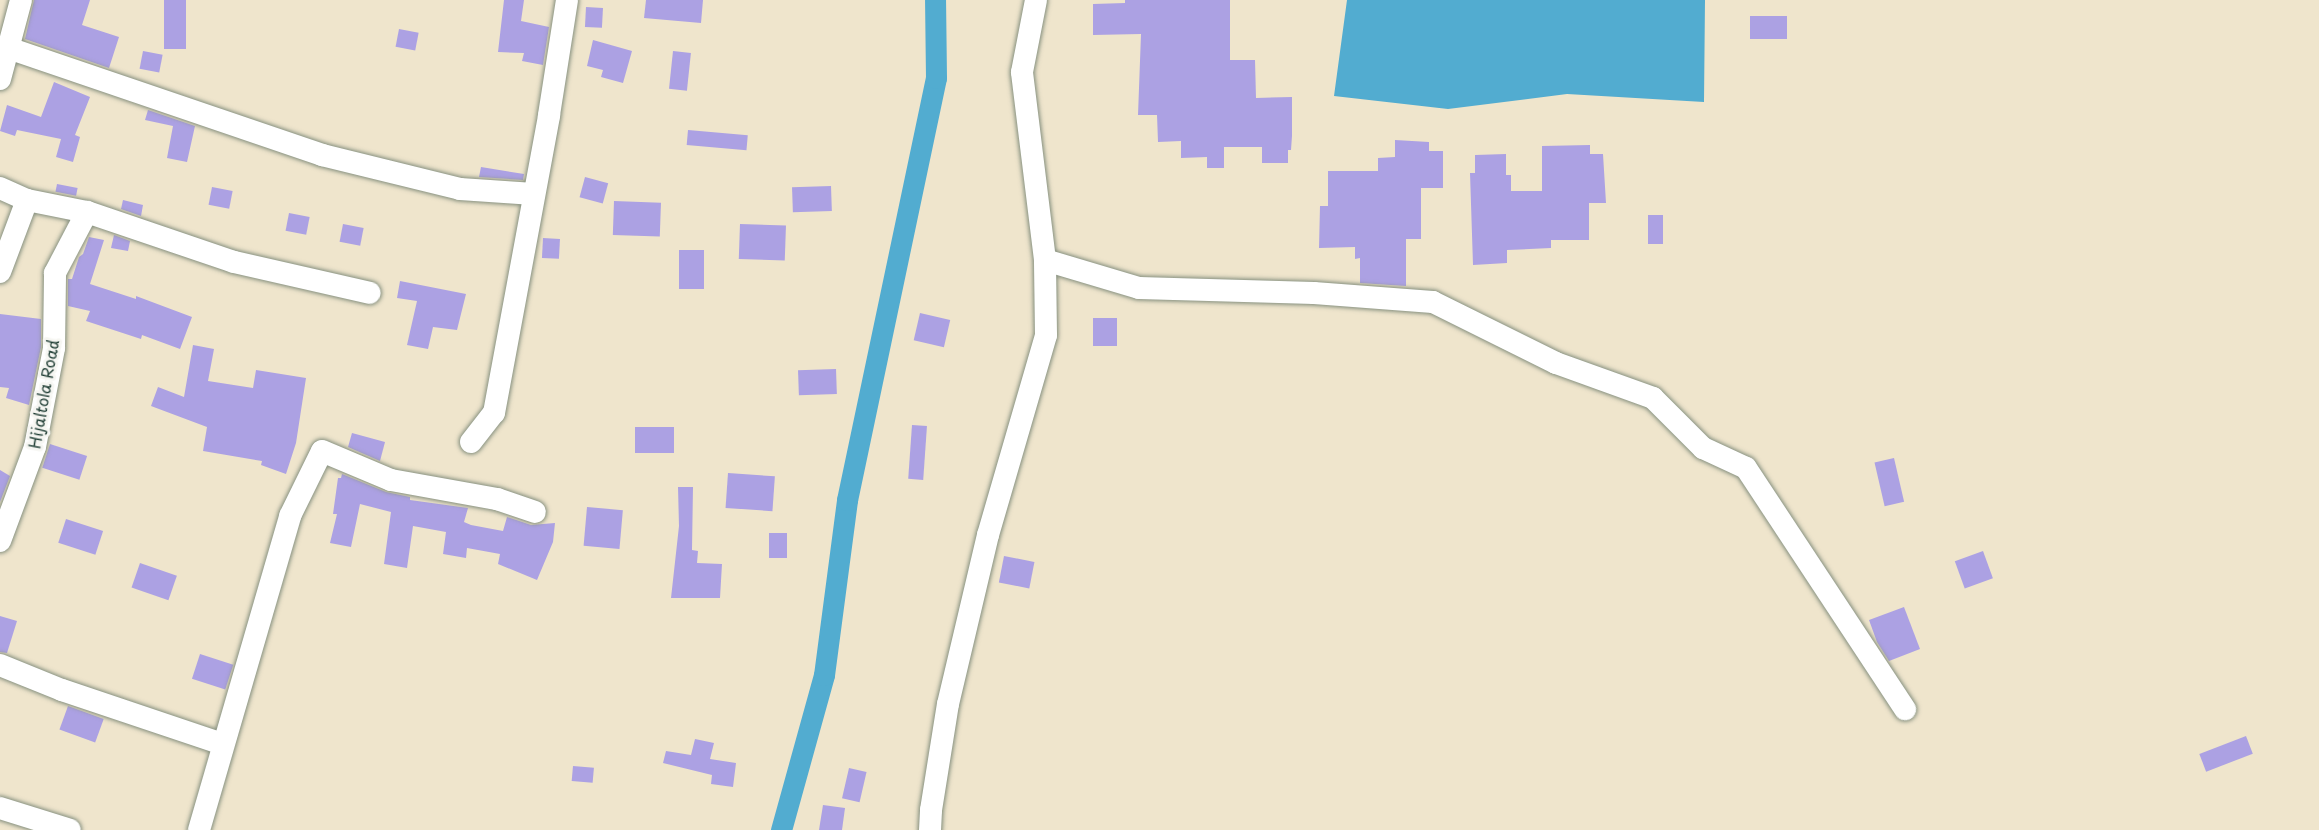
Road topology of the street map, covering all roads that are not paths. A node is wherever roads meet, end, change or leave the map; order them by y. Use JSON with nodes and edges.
{"nodes":[{"id":1,"x":21,"y":0,"type":"edge"},
{"id":2,"x":567,"y":0,"type":"edge"},
{"id":3,"x":1036,"y":0,"type":"edge"},
{"id":4,"x":8,"y":48,"type":"junction"},
{"id":5,"x":0,"y":79,"type":"edge"},
{"id":6,"x":0,"y":188,"type":"edge"},
{"id":7,"x":534,"y":194,"type":"junction"},
{"id":8,"x":27,"y":200,"type":"junction"},
{"id":9,"x":87,"y":212,"type":"junction"},
{"id":10,"x":1045,"y":260,"type":"junction"},
{"id":11,"x":0,"y":272,"type":"edge"},
{"id":12,"x":370,"y":293,"type":"dead end"},
{"id":13,"x":471,"y":442,"type":"dead end"},
{"id":14,"x":535,"y":512,"type":"dead end"},
{"id":15,"x":0,"y":542,"type":"edge"},
{"id":16,"x":0,"y":665,"type":"edge"},
{"id":17,"x":1905,"y":709,"type":"dead end"},
{"id":18,"x":222,"y":744,"type":"junction"},
{"id":19,"x":0,"y":808,"type":"edge"},
{"id":20,"x":70,"y":830,"type":"edge"},
{"id":21,"x":199,"y":830,"type":"edge"},
{"id":22,"x":930,"y":830,"type":"edge"}],
"edges":[{"from":1,"to":4,"type":"street"},
{"from":2,"to":7,"type":"street"},
{"from":3,"to":10,"type":"street"},
{"from":4,"to":5,"type":"street"},
{"from":4,"to":7,"type":"street"},
{"from":6,"to":8,"type":"street"},
{"from":7,"to":13,"type":"street"},
{"from":8,"to":9,"type":"street"},
{"from":8,"to":11,"type":"street"},
{"from":9,"to":12,"type":"street"},
{"from":9,"to":15,"type":"street","name":"Hijaltola Road"},
{"from":10,"to":17,"type":"street"},
{"from":10,"to":22,"type":"street"},
{"from":14,"to":18,"type":"street"},
{"from":16,"to":18,"type":"street"},
{"from":18,"to":21,"type":"street"},
{"from":19,"to":20,"type":"street"}]}
